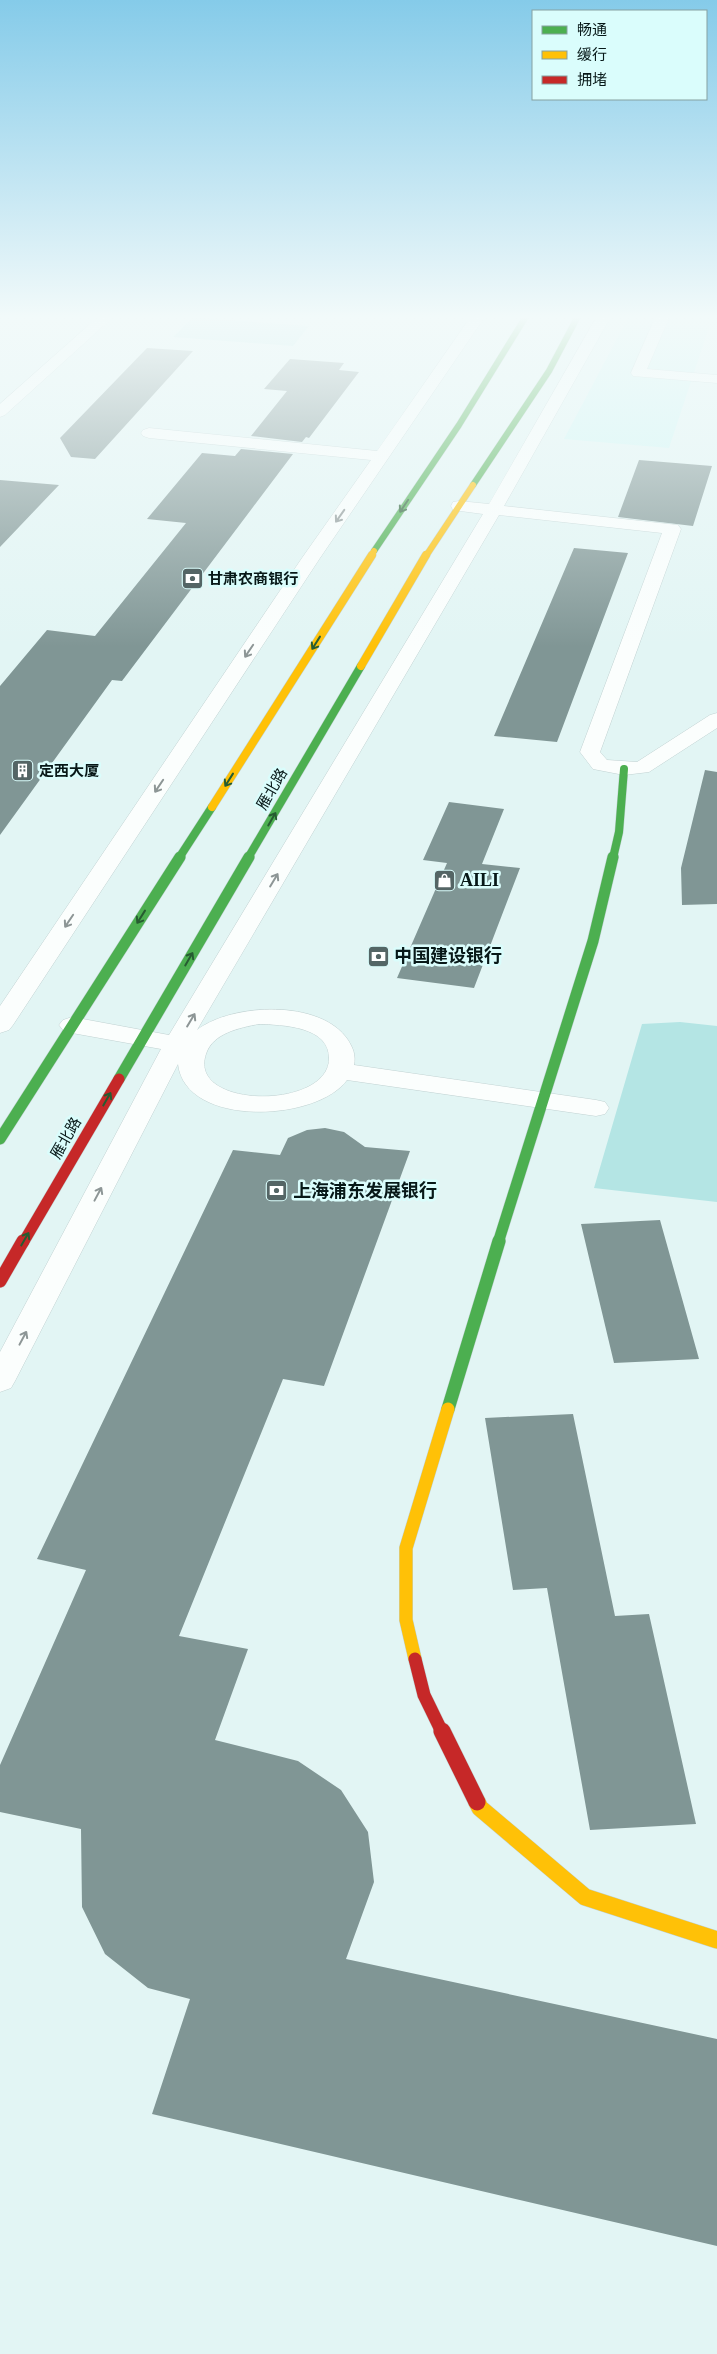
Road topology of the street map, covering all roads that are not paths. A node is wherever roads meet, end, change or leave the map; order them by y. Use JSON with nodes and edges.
{"nodes":[{"id":1,"x":401,"y":428,"type":"edge"},
{"id":2,"x":457,"y":428,"type":"edge"},
{"id":3,"x":511,"y":428,"type":"edge"},
{"id":4,"x":541,"y":428,"type":"edge"},
{"id":5,"x":149,"y":433,"type":"dead end"},
{"id":6,"x":382,"y":456,"type":"junction"},
{"id":7,"x":459,"y":506,"type":"junction"},
{"id":8,"x":494,"y":510,"type":"junction"},
{"id":9,"x":717,"y":719,"type":"edge"},
{"id":10,"x":624,"y":769,"type":"junction"},
{"id":11,"x":0,"y":1025,"type":"edge"},
{"id":12,"x":72,"y":1025,"type":"junction"},
{"id":13,"x":142,"y":1039,"type":"junction"},
{"id":14,"x":185,"y":1046,"type":"junction"},
{"id":15,"x":341,"y":1071,"type":"junction"},
{"id":16,"x":542,"y":1099,"type":"junction"},
{"id":17,"x":596,"y":1108,"type":"dead end"},
{"id":18,"x":0,"y":1139,"type":"edge"},
{"id":19,"x":0,"y":1281,"type":"edge"},
{"id":20,"x":0,"y":1381,"type":"edge"},
{"id":21,"x":717,"y":1940,"type":"edge"}],
"edges":[{"from":1,"to":6,"type":"street"},
{"from":2,"to":12,"type":"main road","one_way":true},
{"from":3,"to":7,"type":"main road","name":"雁北路"},
{"from":4,"to":8,"type":"street"},
{"from":5,"to":6,"type":"street"},
{"from":6,"to":11,"type":"street","one_way":true},
{"from":7,"to":8,"type":"street"},
{"from":13,"to":7,"type":"main road","name":"雁北路","one_way":true},
{"from":8,"to":10,"type":"street"},
{"from":14,"to":8,"type":"street","one_way":true},
{"from":9,"to":10,"type":"street"},
{"from":10,"to":16,"type":"main road"},
{"from":12,"to":13,"type":"street"},
{"from":12,"to":18,"type":"main road"},
{"from":13,"to":14,"type":"street"},
{"from":19,"to":13,"type":"main road","name":"雁北路","one_way":true},
{"from":14,"to":15,"type":"street"},
{"from":14,"to":15,"type":"street"},
{"from":20,"to":14,"type":"street","one_way":true},
{"from":15,"to":16,"type":"street"},
{"from":16,"to":17,"type":"street"},
{"from":16,"to":21,"type":"main road"}]}
